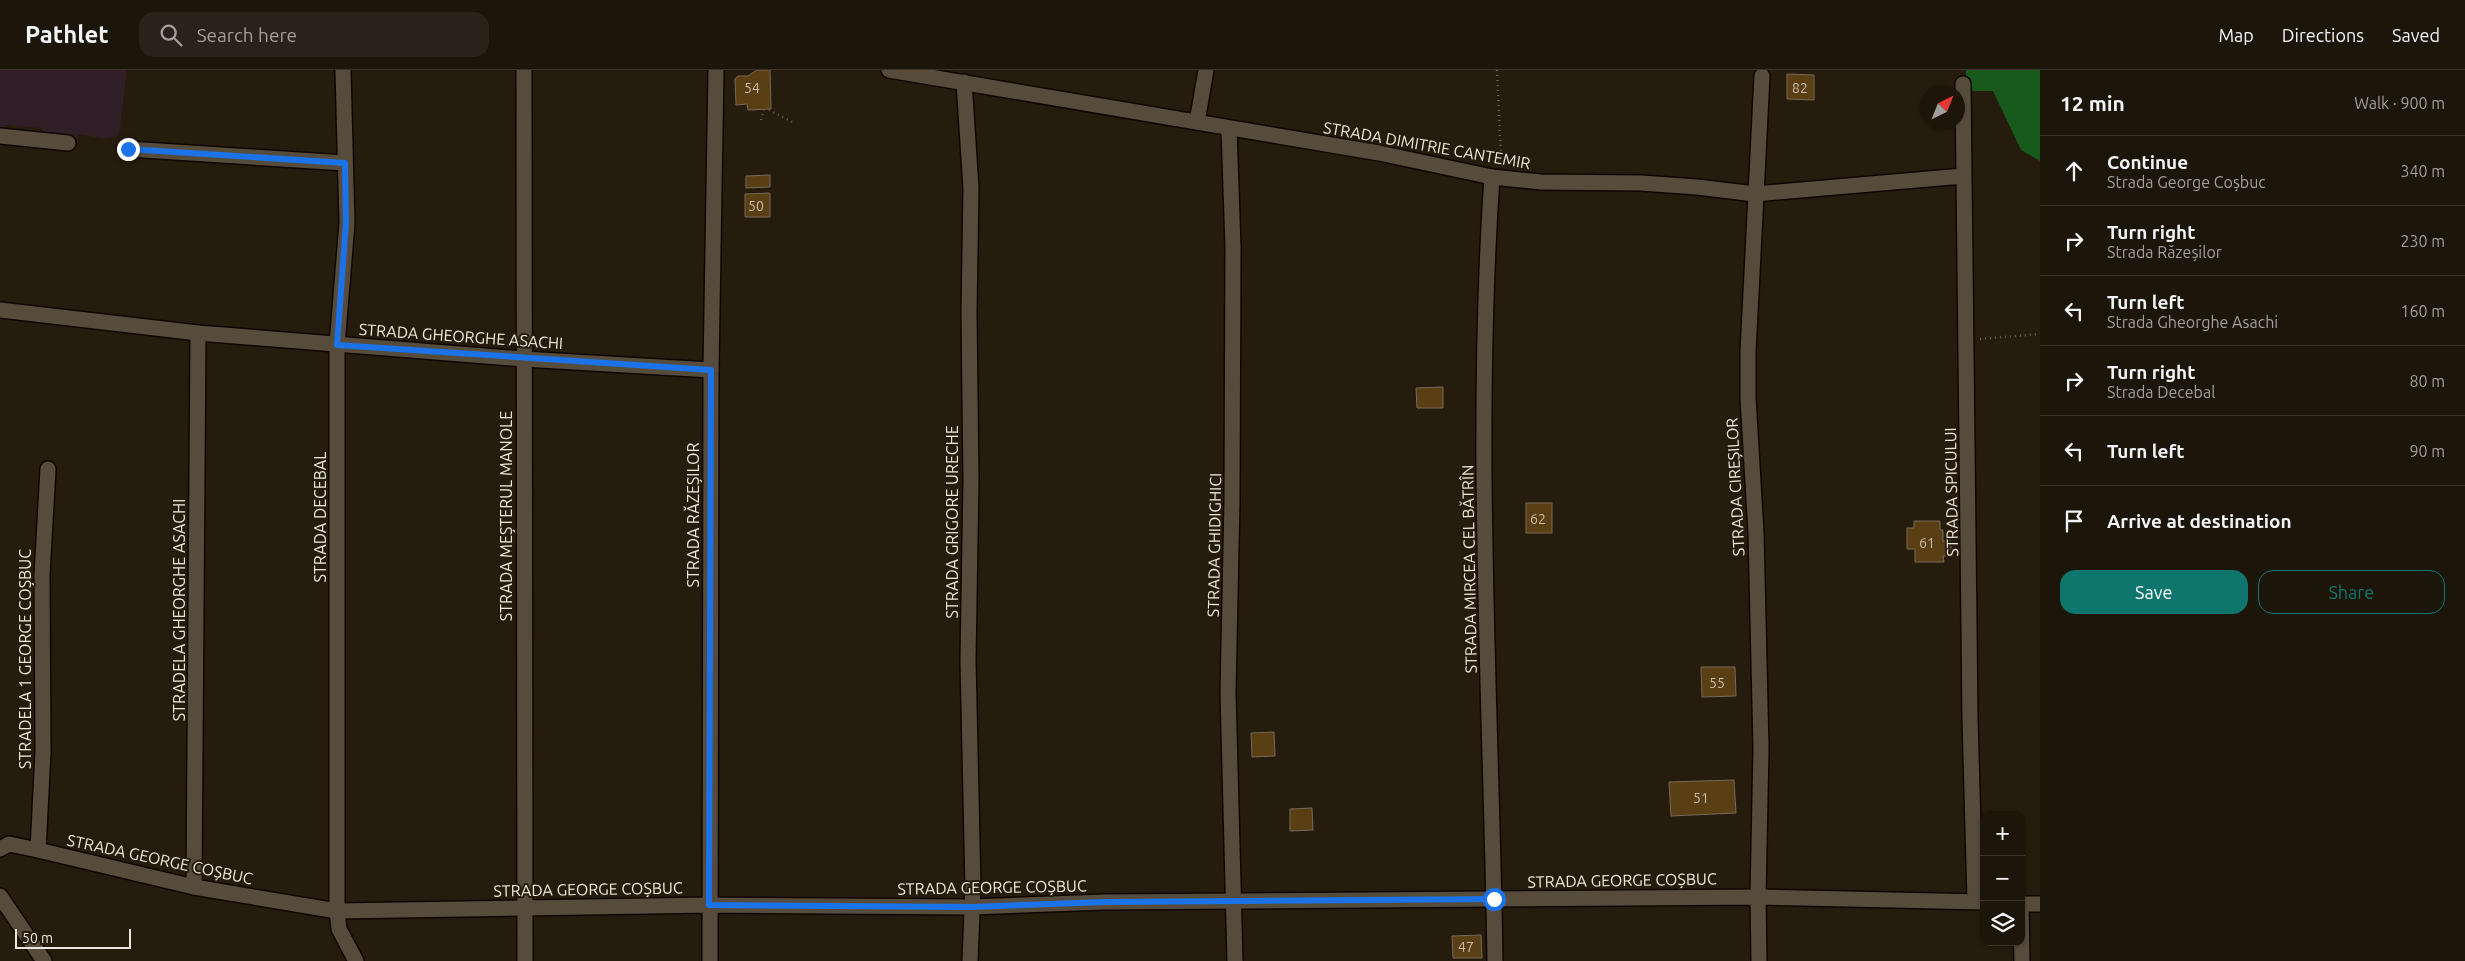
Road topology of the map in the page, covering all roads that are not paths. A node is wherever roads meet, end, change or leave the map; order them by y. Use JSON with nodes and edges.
{"nodes":[{"id":1,"x":343,"y":70,"type":"edge"},
{"id":2,"x":524,"y":70,"type":"edge"},
{"id":3,"x":716,"y":70,"type":"edge"},
{"id":4,"x":889,"y":70,"type":"edge"},
{"id":5,"x":1206,"y":70,"type":"edge"},
{"id":6,"x":942,"y":74,"type":"edge"},
{"id":7,"x":1762,"y":76,"type":"dead end"},
{"id":8,"x":964,"y":82,"type":"junction"},
{"id":9,"x":1963,"y":84,"type":"dead end"},
{"id":10,"x":1197,"y":122,"type":"junction"},
{"id":11,"x":1229,"y":129,"type":"junction"},
{"id":12,"x":0,"y":136,"type":"edge"},
{"id":13,"x":68,"y":143,"type":"dead end"},
{"id":14,"x":128,"y":149,"type":"dead end"},
{"id":15,"x":345,"y":163,"type":"junction"},
{"id":16,"x":1963,"y":176,"type":"junction"},
{"id":17,"x":1492,"y":177,"type":"junction"},
{"id":18,"x":1755,"y":194,"type":"junction"},
{"id":19,"x":0,"y":310,"type":"edge"},
{"id":20,"x":198,"y":333,"type":"junction"},
{"id":21,"x":337,"y":345,"type":"junction"},
{"id":22,"x":523,"y":359,"type":"junction"},
{"id":23,"x":711,"y":370,"type":"junction"},
{"id":24,"x":48,"y":469,"type":"dead end"},
{"id":25,"x":3,"y":845,"type":"edge"},
{"id":26,"x":38,"y":850,"type":"junction"},
{"id":27,"x":194,"y":887,"type":"junction"},
{"id":28,"x":0,"y":896,"type":"edge"},
{"id":29,"x":1758,"y":897,"type":"junction"},
{"id":30,"x":1494,"y":899,"type":"junction"},
{"id":31,"x":1979,"y":901,"type":"edge"},
{"id":32,"x":1234,"y":902,"type":"junction"},
{"id":33,"x":2025,"y":904,"type":"edge"},
{"id":34,"x":2040,"y":904,"type":"edge"},
{"id":35,"x":709,"y":905,"type":"junction"},
{"id":36,"x":971,"y":907,"type":"junction"},
{"id":37,"x":524,"y":908,"type":"junction"},
{"id":38,"x":337,"y":911,"type":"junction"},
{"id":39,"x":2022,"y":946,"type":"edge"},
{"id":40,"x":44,"y":961,"type":"edge"},
{"id":41,"x":356,"y":961,"type":"edge"},
{"id":42,"x":525,"y":961,"type":"edge"},
{"id":43,"x":710,"y":961,"type":"edge"},
{"id":44,"x":970,"y":961,"type":"edge"},
{"id":45,"x":1235,"y":961,"type":"edge"},
{"id":46,"x":1495,"y":961,"type":"edge"},
{"id":47,"x":1759,"y":961,"type":"edge"},
{"id":48,"x":2022,"y":961,"type":"edge"}],
"edges":[{"from":1,"to":15,"type":"street","name":"STRADA DECEBAL"},
{"from":2,"to":22,"type":"street","name":"STRADA MEȘTERUL MANOLE"},
{"from":3,"to":23,"type":"street","name":"STRADA RĂZEȘILOR"},
{"from":4,"to":6,"type":"street","name":"STRADA DIMITRIE CANTEMIR"},
{"from":5,"to":10,"type":"street"},
{"from":6,"to":8,"type":"street","name":"STRADA DIMITRIE CANTEMIR"},
{"from":7,"to":18,"type":"street","name":"STRADA CIREȘILOR"},
{"from":8,"to":10,"type":"street","name":"STRADA DIMITRIE CANTEMIR"},
{"from":8,"to":36,"type":"street","name":"STRADA GRIGORE URECHE"},
{"from":9,"to":16,"type":"street","name":"STRADA SPICULUI"},
{"from":10,"to":11,"type":"street","name":"STRADA DIMITRIE CANTEMIR"},
{"from":11,"to":17,"type":"street","name":"STRADA DIMITRIE CANTEMIR"},
{"from":11,"to":32,"type":"street","name":"STRADA GHIDIGHICI"},
{"from":12,"to":13,"type":"street"},
{"from":14,"to":15,"type":"street"},
{"from":15,"to":21,"type":"street","name":"STRADA DECEBAL"},
{"from":16,"to":18,"type":"street","name":"STRADA DIMITRIE CANTEMIR"},
{"from":16,"to":31,"type":"street","name":"STRADA SPICULUI"},
{"from":17,"to":18,"type":"street","name":"STRADA DIMITRIE CANTEMIR"},
{"from":17,"to":30,"type":"street","name":"STRADA MIRCEA CEL BĂTRÎN"},
{"from":18,"to":29,"type":"street","name":"STRADA CIREȘILOR"},
{"from":19,"to":20,"type":"street","name":"STRADA GHEORGHE ASACHI"},
{"from":20,"to":21,"type":"street","name":"STRADA GHEORGHE ASACHI"},
{"from":20,"to":27,"type":"street","name":"STRADELA GHEORGHE ASACHI"},
{"from":21,"to":22,"type":"street","name":"STRADA GHEORGHE ASACHI"},
{"from":21,"to":38,"type":"street","name":"STRADA DECEBAL"},
{"from":22,"to":23,"type":"street","name":"STRADA GHEORGHE ASACHI"},
{"from":22,"to":37,"type":"street","name":"STRADA MEȘTERUL MANOLE"},
{"from":23,"to":35,"type":"street","name":"STRADA RĂZEȘILOR"},
{"from":24,"to":26,"type":"street","name":"STRADELA 1 GEORGE COȘBUC"},
{"from":25,"to":26,"type":"street","name":"STRADA GEORGE COȘBUC"},
{"from":26,"to":27,"type":"street","name":"STRADA GEORGE COȘBUC"},
{"from":27,"to":38,"type":"street","name":"STRADA GEORGE COȘBUC"},
{"from":28,"to":40,"type":"street"},
{"from":29,"to":30,"type":"street","name":"STRADA GEORGE COȘBUC"},
{"from":29,"to":31,"type":"street","name":"STRADA GEORGE COȘBUC"},
{"from":29,"to":47,"type":"street","name":"STRADA CIREȘILOR"},
{"from":30,"to":32,"type":"street","name":"STRADA GEORGE COȘBUC"},
{"from":30,"to":46,"type":"street","name":"STRADA MIRCEA CEL BĂTRÎN"},
{"from":32,"to":36,"type":"street","name":"STRADA GEORGE COȘBUC"},
{"from":32,"to":45,"type":"street","name":"STRADA GHIDIGHICI"},
{"from":33,"to":34,"type":"street"},
{"from":35,"to":36,"type":"street","name":"STRADA GEORGE COȘBUC"},
{"from":35,"to":37,"type":"street","name":"STRADA GEORGE COȘBUC"},
{"from":35,"to":43,"type":"street","name":"STRADA RĂZEȘILOR"},
{"from":36,"to":44,"type":"street","name":"STRADA GRIGORE URECHE"},
{"from":37,"to":38,"type":"street","name":"STRADA GEORGE COȘBUC"},
{"from":37,"to":42,"type":"street","name":"STRADA MEȘTERUL MANOLE"},
{"from":38,"to":41,"type":"street","name":"STRADA DECEBAL"},
{"from":39,"to":48,"type":"street"}]}
